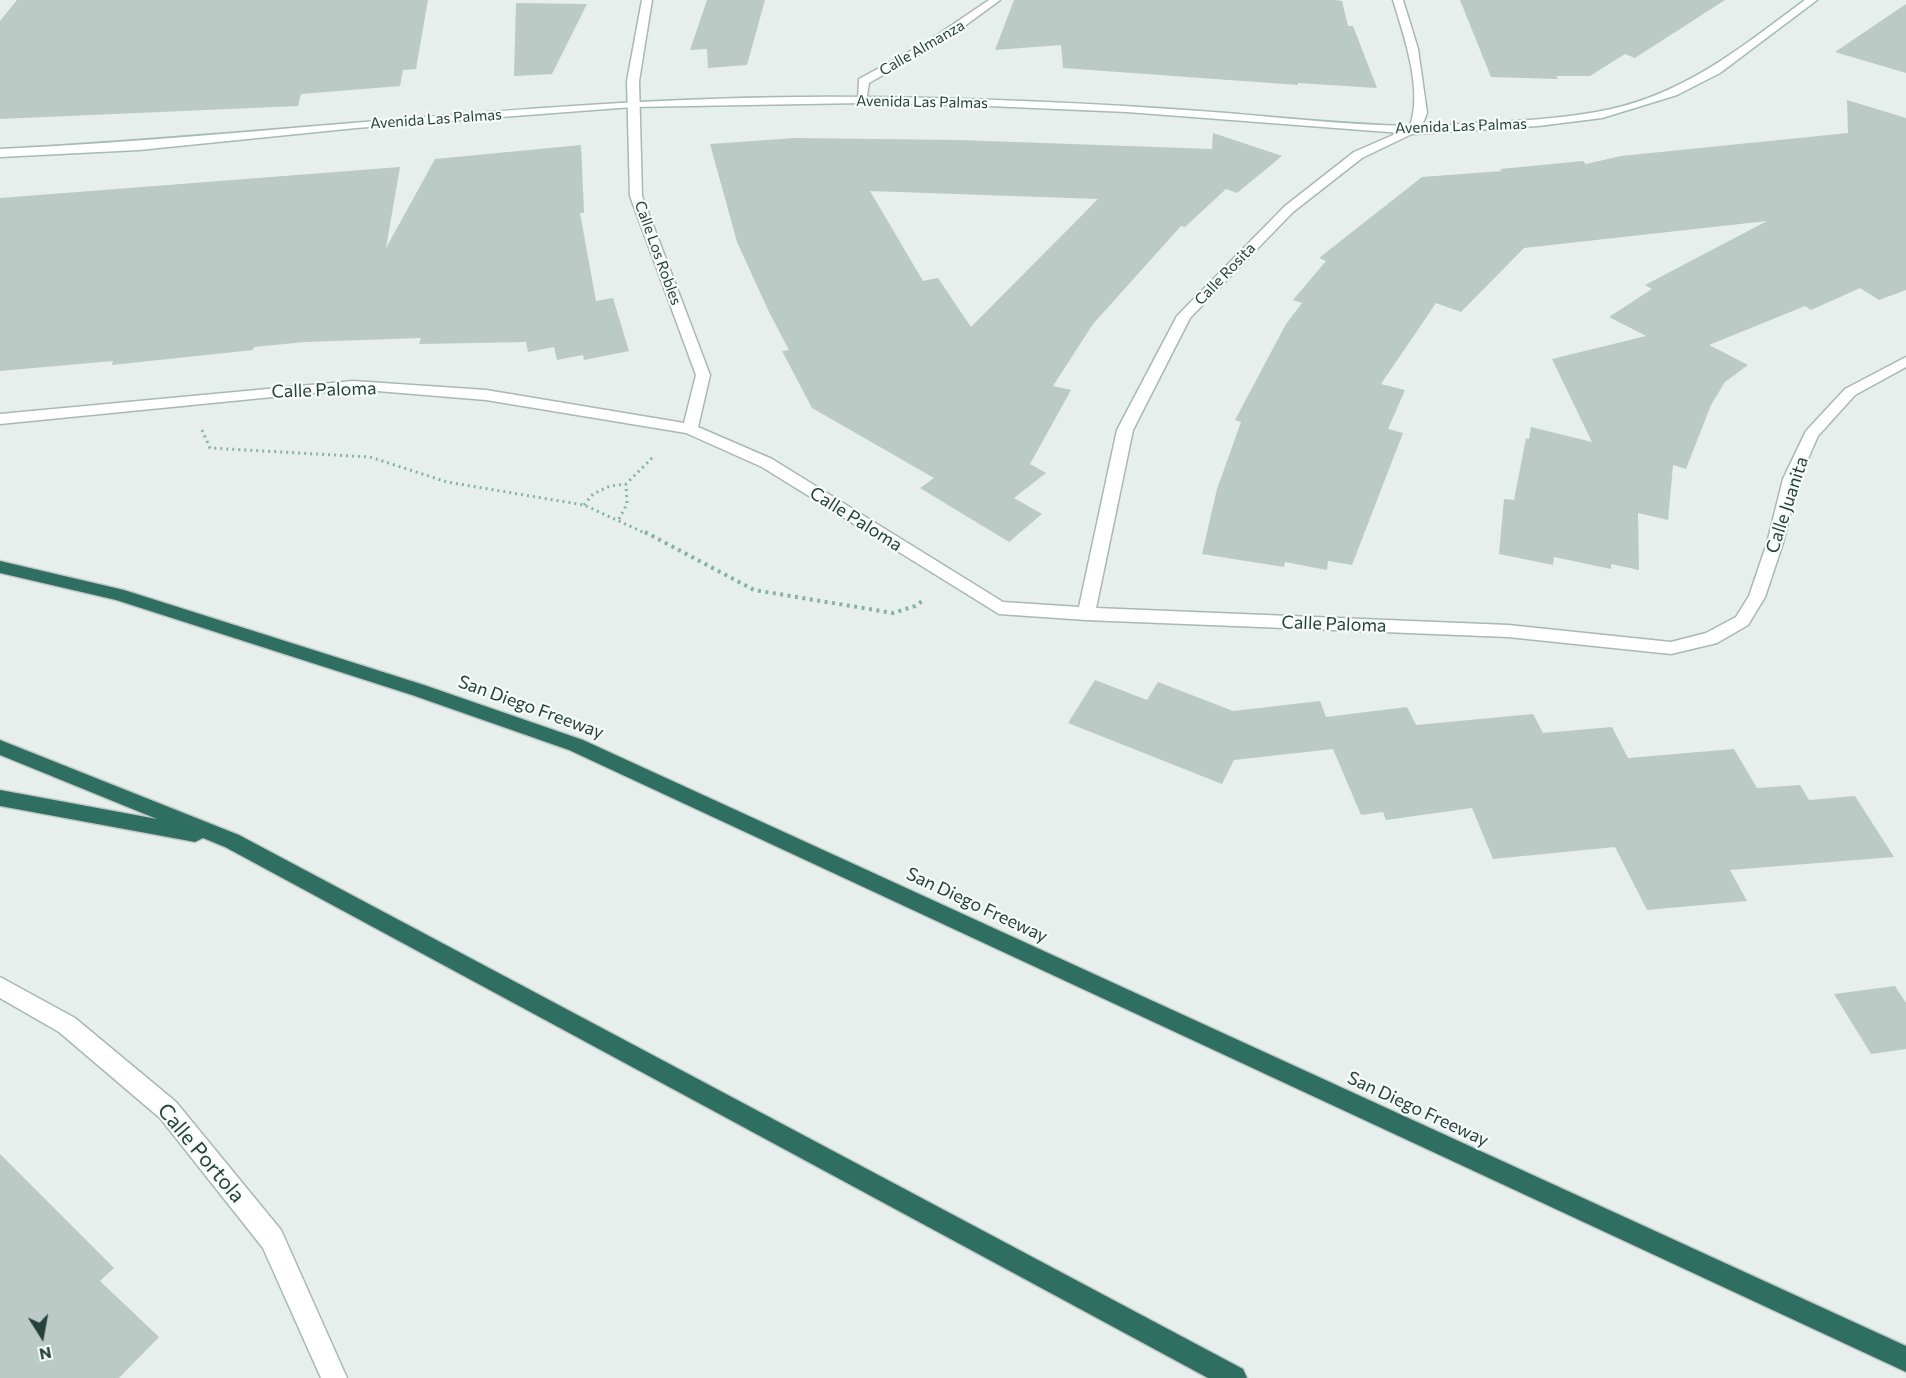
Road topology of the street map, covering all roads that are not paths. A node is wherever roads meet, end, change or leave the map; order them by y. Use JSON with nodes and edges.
{"nodes":[{"id":1,"x":647,"y":0,"type":"edge"},
{"id":2,"x":995,"y":0,"type":"edge"},
{"id":3,"x":1398,"y":0,"type":"edge"},
{"id":4,"x":1812,"y":0,"type":"edge"},
{"id":5,"x":862,"y":100,"type":"junction"},
{"id":6,"x":633,"y":104,"type":"junction"},
{"id":7,"x":1414,"y":130,"type":"junction"},
{"id":8,"x":0,"y":153,"type":"edge"},
{"id":9,"x":1906,"y":361,"type":"edge"},
{"id":10,"x":0,"y":419,"type":"edge"},
{"id":11,"x":690,"y":429,"type":"junction"},
{"id":12,"x":0,"y":567,"type":"edge"},
{"id":13,"x":1086,"y":614,"type":"junction"},
{"id":14,"x":1711,"y":638,"type":"joint"},
{"id":15,"x":0,"y":747,"type":"edge"},
{"id":16,"x":0,"y":798,"type":"edge"},
{"id":17,"x":232,"y":841,"type":"junction"},
{"id":18,"x":0,"y":987,"type":"edge"},
{"id":19,"x":1906,"y":1359,"type":"edge"},
{"id":20,"x":334,"y":1378,"type":"edge"},
{"id":21,"x":1234,"y":1378,"type":"edge"}],
"edges":[{"from":1,"to":6,"type":"street","name":"Calle Los Robles"},
{"from":2,"to":5,"type":"street","name":"Calle Almanza"},
{"from":3,"to":7,"type":"street"},
{"from":4,"to":7,"type":"street","name":"Avenida Las Palmas"},
{"from":5,"to":6,"type":"street","name":"Avenida Las Palmas"},
{"from":5,"to":7,"type":"street","name":"Avenida Las Palmas"},
{"from":6,"to":8,"type":"street","name":"Avenida Las Palmas"},
{"from":6,"to":11,"type":"street","name":"Calle Los Robles"},
{"from":7,"to":13,"type":"street","name":"Calle Rosita"},
{"from":9,"to":14,"type":"street","name":"Calle Juanita"},
{"from":10,"to":11,"type":"street","name":"Calle Paloma"},
{"from":11,"to":13,"type":"street","name":"Calle Paloma"},
{"from":12,"to":19,"type":"highway","name":"San Diego Freeway"},
{"from":13,"to":14,"type":"street","name":"Calle Paloma"},
{"from":15,"to":17,"type":"highway"},
{"from":16,"to":17,"type":"highway"},
{"from":17,"to":21,"type":"highway"},
{"from":18,"to":20,"type":"street","name":"Calle Portola"}]}
